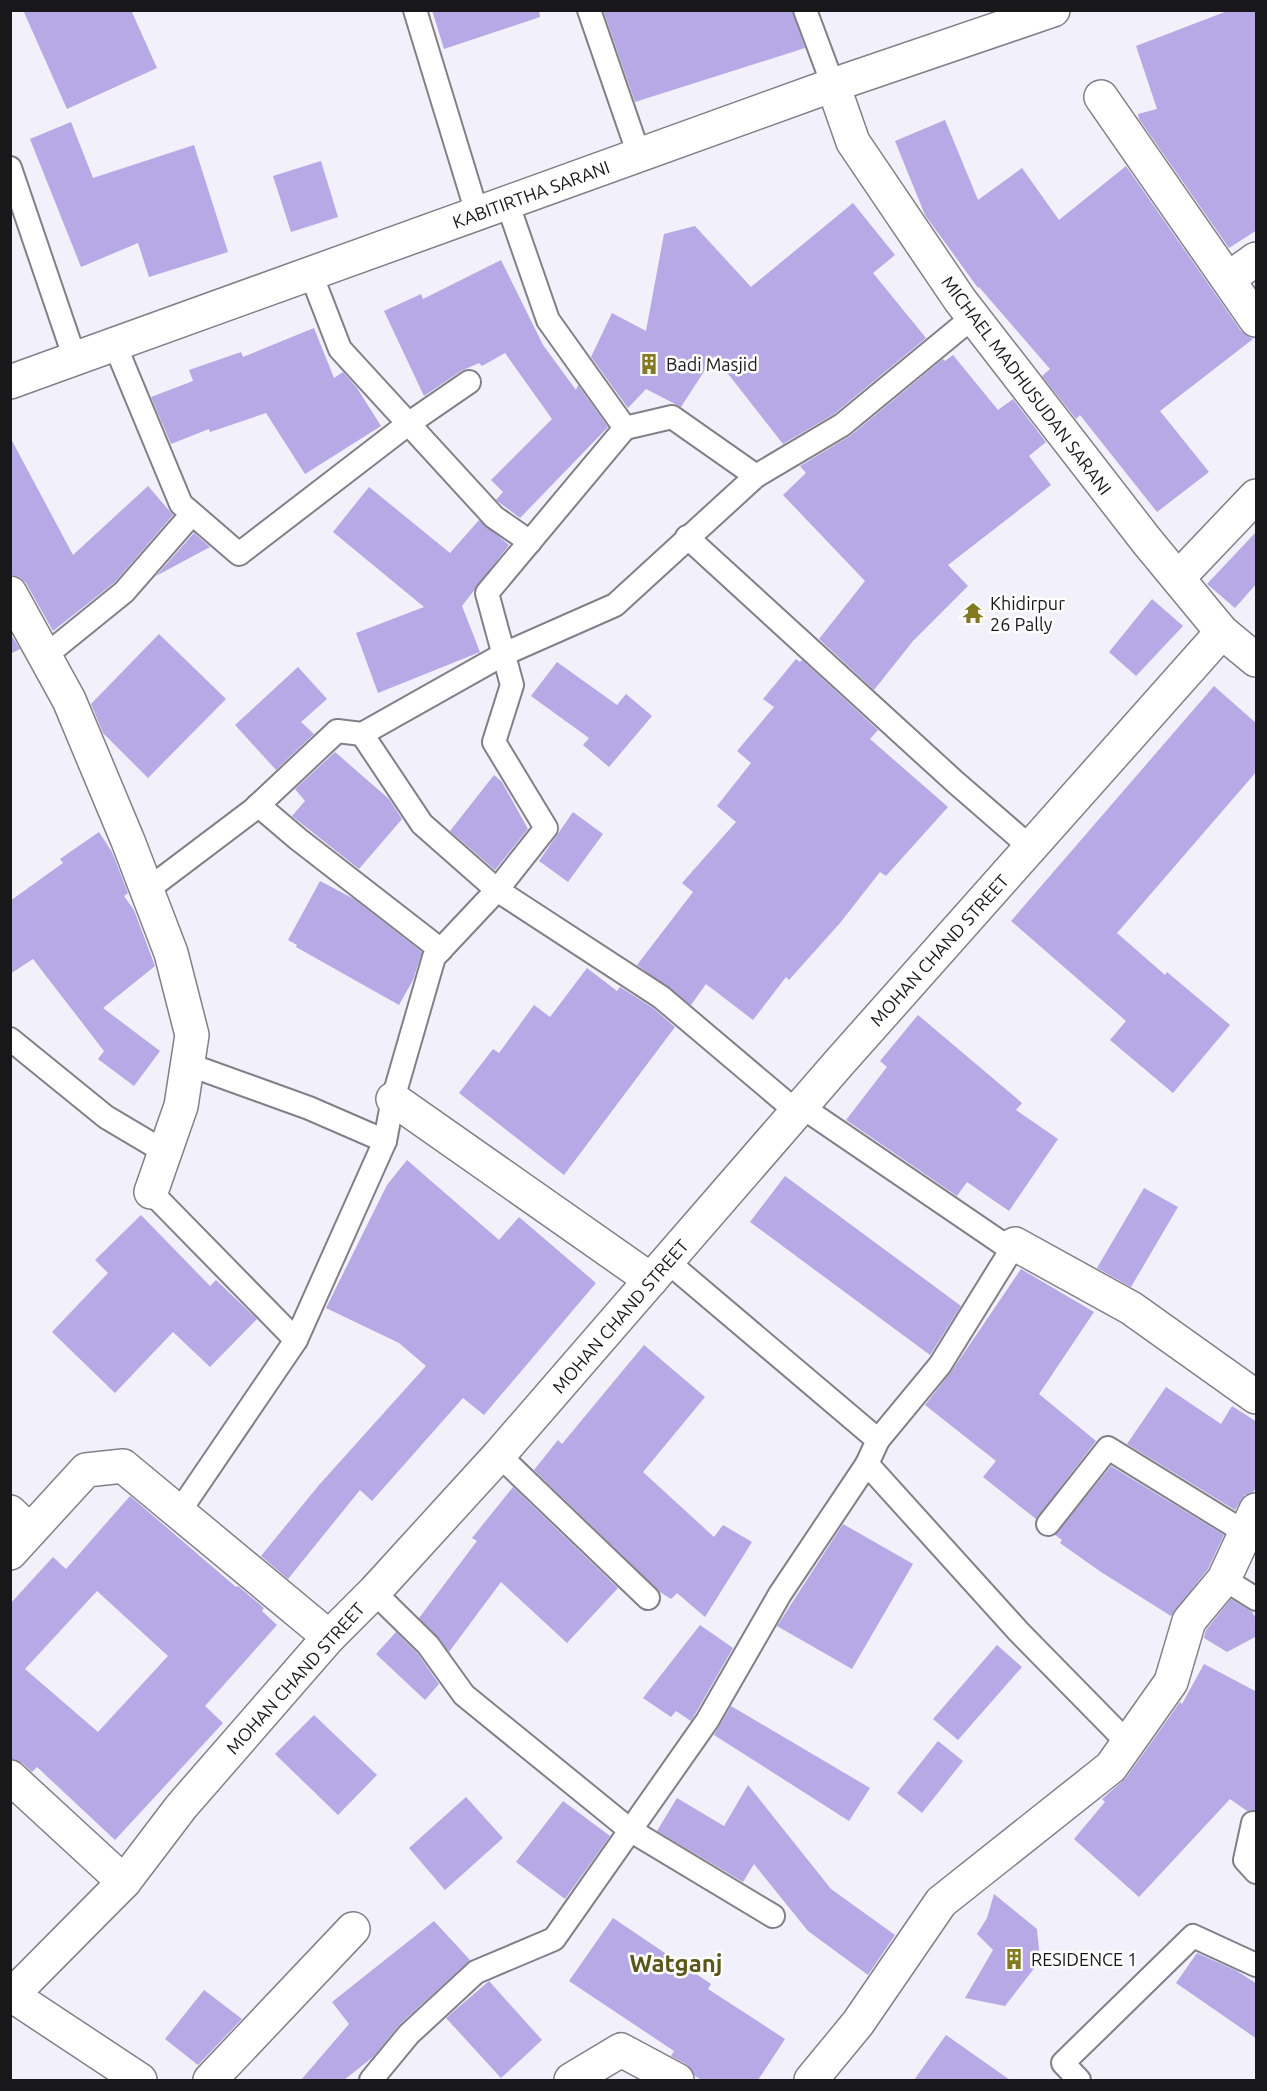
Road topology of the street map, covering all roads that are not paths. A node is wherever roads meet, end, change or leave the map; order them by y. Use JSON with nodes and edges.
{"nodes":[{"id":1,"x":415,"y":10,"type":"edge"},
{"id":2,"x":589,"y":10,"type":"edge"},
{"id":3,"x":805,"y":10,"type":"edge"},
{"id":4,"x":1053,"y":10,"type":"edge"},
{"id":5,"x":833,"y":85,"type":"junction"},
{"id":6,"x":1101,"y":97,"type":"dead end"},
{"id":7,"x":639,"y":155,"type":"junction"},
{"id":8,"x":10,"y":168,"type":"edge"},
{"id":9,"x":507,"y":202,"type":"junction"},
{"id":10,"x":477,"y":213,"type":"junction"},
{"id":11,"x":21,"y":235,"type":"edge"},
{"id":12,"x":1257,"y":259,"type":"edge"},
{"id":13,"x":311,"y":274,"type":"junction"},
{"id":14,"x":1228,"y":279,"type":"junction"},
{"id":15,"x":973,"y":317,"type":"junction"},
{"id":16,"x":1257,"y":320,"type":"edge"},
{"id":17,"x":115,"y":345,"type":"junction"},
{"id":18,"x":75,"y":359,"type":"junction"},
{"id":19,"x":10,"y":382,"type":"edge"},
{"id":20,"x":469,"y":382,"type":"dead end"},
{"id":21,"x":408,"y":424,"type":"junction"},
{"id":22,"x":625,"y":428,"type":"junction"},
{"id":23,"x":756,"y":476,"type":"junction"},
{"id":24,"x":1257,"y":496,"type":"edge"},
{"id":25,"x":192,"y":514,"type":"junction"},
{"id":26,"x":687,"y":537,"type":"junction"},
{"id":27,"x":530,"y":542,"type":"junction"},
{"id":28,"x":1178,"y":578,"type":"junction"},
{"id":29,"x":10,"y":593,"type":"edge"},
{"id":30,"x":1222,"y":632,"type":"junction"},
{"id":31,"x":504,"y":654,"type":"junction"},
{"id":32,"x":45,"y":656,"type":"junction"},
{"id":33,"x":1257,"y":660,"type":"edge"},
{"id":34,"x":362,"y":734,"type":"junction"},
{"id":35,"x":258,"y":805,"type":"junction"},
{"id":36,"x":1030,"y":847,"type":"junction"},
{"id":37,"x":147,"y":890,"type":"junction"},
{"id":38,"x":497,"y":890,"type":"junction"},
{"id":39,"x":441,"y":950,"type":"junction"},
{"id":40,"x":10,"y":1039,"type":"edge"},
{"id":41,"x":188,"y":1064,"type":"junction"},
{"id":42,"x":393,"y":1099,"type":"junction"},
{"id":43,"x":800,"y":1109,"type":"junction"},
{"id":44,"x":385,"y":1141,"type":"junction"},
{"id":45,"x":165,"y":1152,"type":"junction"},
{"id":46,"x":151,"y":1192,"type":"joint"},
{"id":47,"x":1015,"y":1244,"type":"junction"},
{"id":48,"x":659,"y":1271,"type":"junction"},
{"id":49,"x":296,"y":1340,"type":"junction"},
{"id":50,"x":1252,"y":1383,"type":"edge"},
{"id":51,"x":878,"y":1440,"type":"junction"},
{"id":52,"x":499,"y":1455,"type":"junction"},
{"id":53,"x":867,"y":1464,"type":"junction"},
{"id":54,"x":179,"y":1512,"type":"junction"},
{"id":55,"x":1251,"y":1522,"type":"edge"},
{"id":56,"x":1048,"y":1524,"type":"dead end"},
{"id":57,"x":17,"y":1532,"type":"edge"},
{"id":58,"x":1224,"y":1579,"type":"junction"},
{"id":59,"x":374,"y":1592,"type":"junction"},
{"id":60,"x":648,"y":1598,"type":"dead end"},
{"id":61,"x":1257,"y":1599,"type":"edge"},
{"id":62,"x":329,"y":1637,"type":"junction"},
{"id":63,"x":1128,"y":1743,"type":"junction"},
{"id":64,"x":10,"y":1777,"type":"edge"},
{"id":65,"x":1253,"y":1823,"type":"dead end"},
{"id":66,"x":630,"y":1830,"type":"junction"},
{"id":67,"x":1257,"y":1872,"type":"edge"},
{"id":68,"x":124,"y":1882,"type":"junction"},
{"id":69,"x":773,"y":1916,"type":"dead end"},
{"id":70,"x":353,"y":1929,"type":"dead end"},
{"id":71,"x":1257,"y":1965,"type":"edge"},
{"id":72,"x":11,"y":1996,"type":"edge"},
{"id":73,"x":140,"y":2080,"type":"edge"},
{"id":74,"x":210,"y":2080,"type":"edge"},
{"id":75,"x":371,"y":2080,"type":"edge"},
{"id":76,"x":571,"y":2080,"type":"edge"},
{"id":77,"x":677,"y":2080,"type":"edge"},
{"id":78,"x":811,"y":2080,"type":"edge"},
{"id":79,"x":1079,"y":2080,"type":"edge"}],
"edges":[{"from":1,"to":10,"type":"lane"},
{"from":2,"to":7,"type":"lane"},
{"from":3,"to":5,"type":"lane"},
{"from":4,"to":5,"type":"street","name":"KABITIRTHA SARANI"},
{"from":5,"to":7,"type":"street","name":"KABITIRTHA SARANI"},
{"from":5,"to":15,"type":"street","name":"MICHAEL MADHUSUDAN SARANI"},
{"from":6,"to":14,"type":"street"},
{"from":7,"to":9,"type":"street","name":"KABITIRTHA SARANI"},
{"from":8,"to":11,"type":"lane"},
{"from":9,"to":10,"type":"street","name":"KABITIRTHA SARANI"},
{"from":9,"to":22,"type":"lane"},
{"from":10,"to":13,"type":"street","name":"KABITIRTHA SARANI"},
{"from":11,"to":18,"type":"lane"},
{"from":12,"to":14,"type":"street"},
{"from":13,"to":17,"type":"street","name":"KABITIRTHA SARANI"},
{"from":13,"to":21,"type":"lane"},
{"from":14,"to":16,"type":"street"},
{"from":15,"to":23,"type":"lane"},
{"from":15,"to":28,"type":"street","name":"MICHAEL MADHUSUDAN SARANI"},
{"from":17,"to":18,"type":"street","name":"KABITIRTHA SARANI"},
{"from":17,"to":25,"type":"lane"},
{"from":18,"to":19,"type":"street","name":"KABITIRTHA SARANI"},
{"from":20,"to":21,"type":"lane"},
{"from":21,"to":25,"type":"lane"},
{"from":21,"to":27,"type":"lane"},
{"from":22,"to":23,"type":"lane"},
{"from":22,"to":27,"type":"lane"},
{"from":23,"to":26,"type":"lane"},
{"from":24,"to":28,"type":"street"},
{"from":25,"to":32,"type":"lane"},
{"from":26,"to":31,"type":"lane"},
{"from":26,"to":36,"type":"lane"},
{"from":27,"to":31,"type":"lane"},
{"from":28,"to":30,"type":"street","name":"MICHAEL MADHUSUDAN SARANI"},
{"from":29,"to":32,"type":"street"},
{"from":30,"to":33,"type":"street","name":"MICHAEL MADHUSUDAN SARANI"},
{"from":30,"to":36,"type":"street","name":"MOHAN CHAND STREET"},
{"from":31,"to":34,"type":"lane"},
{"from":31,"to":38,"type":"lane"},
{"from":32,"to":37,"type":"street"},
{"from":34,"to":35,"type":"lane"},
{"from":34,"to":38,"type":"lane"},
{"from":35,"to":37,"type":"lane"},
{"from":35,"to":39,"type":"lane"},
{"from":36,"to":43,"type":"street","name":"MOHAN CHAND STREET"},
{"from":37,"to":41,"type":"street"},
{"from":38,"to":39,"type":"lane"},
{"from":38,"to":43,"type":"lane"},
{"from":39,"to":42,"type":"lane"},
{"from":40,"to":45,"type":"lane"},
{"from":41,"to":44,"type":"lane"},
{"from":41,"to":45,"type":"street"},
{"from":42,"to":44,"type":"lane"},
{"from":42,"to":48,"type":"street"},
{"from":43,"to":47,"type":"lane"},
{"from":43,"to":48,"type":"street","name":"MOHAN CHAND STREET"},
{"from":44,"to":49,"type":"lane"},
{"from":45,"to":46,"type":"street"},
{"from":46,"to":49,"type":"lane"},
{"from":47,"to":50,"type":"street"},
{"from":47,"to":51,"type":"lane"},
{"from":48,"to":51,"type":"lane"},
{"from":48,"to":52,"type":"street","name":"MOHAN CHAND STREET"},
{"from":49,"to":54,"type":"lane"},
{"from":51,"to":53,"type":"lane"},
{"from":52,"to":59,"type":"street","name":"MOHAN CHAND STREET"},
{"from":52,"to":60,"type":"lane"},
{"from":53,"to":63,"type":"lane"},
{"from":53,"to":66,"type":"lane"},
{"from":54,"to":57,"type":"street"},
{"from":54,"to":62,"type":"street"},
{"from":55,"to":56,"type":"lane"},
{"from":55,"to":58,"type":"street"},
{"from":58,"to":61,"type":"lane"},
{"from":58,"to":63,"type":"street"},
{"from":59,"to":62,"type":"street","name":"MOHAN CHAND STREET"},
{"from":59,"to":66,"type":"lane"},
{"from":62,"to":68,"type":"street","name":"MOHAN CHAND STREET"},
{"from":63,"to":78,"type":"street"},
{"from":64,"to":68,"type":"street"},
{"from":65,"to":67,"type":"lane"},
{"from":66,"to":69,"type":"lane"},
{"from":66,"to":75,"type":"lane"},
{"from":68,"to":72,"type":"street","name":"MOHAN CHAND STREET"},
{"from":70,"to":74,"type":"street"},
{"from":71,"to":79,"type":"lane"},
{"from":72,"to":73,"type":"street"},
{"from":76,"to":77,"type":"street"}]}
